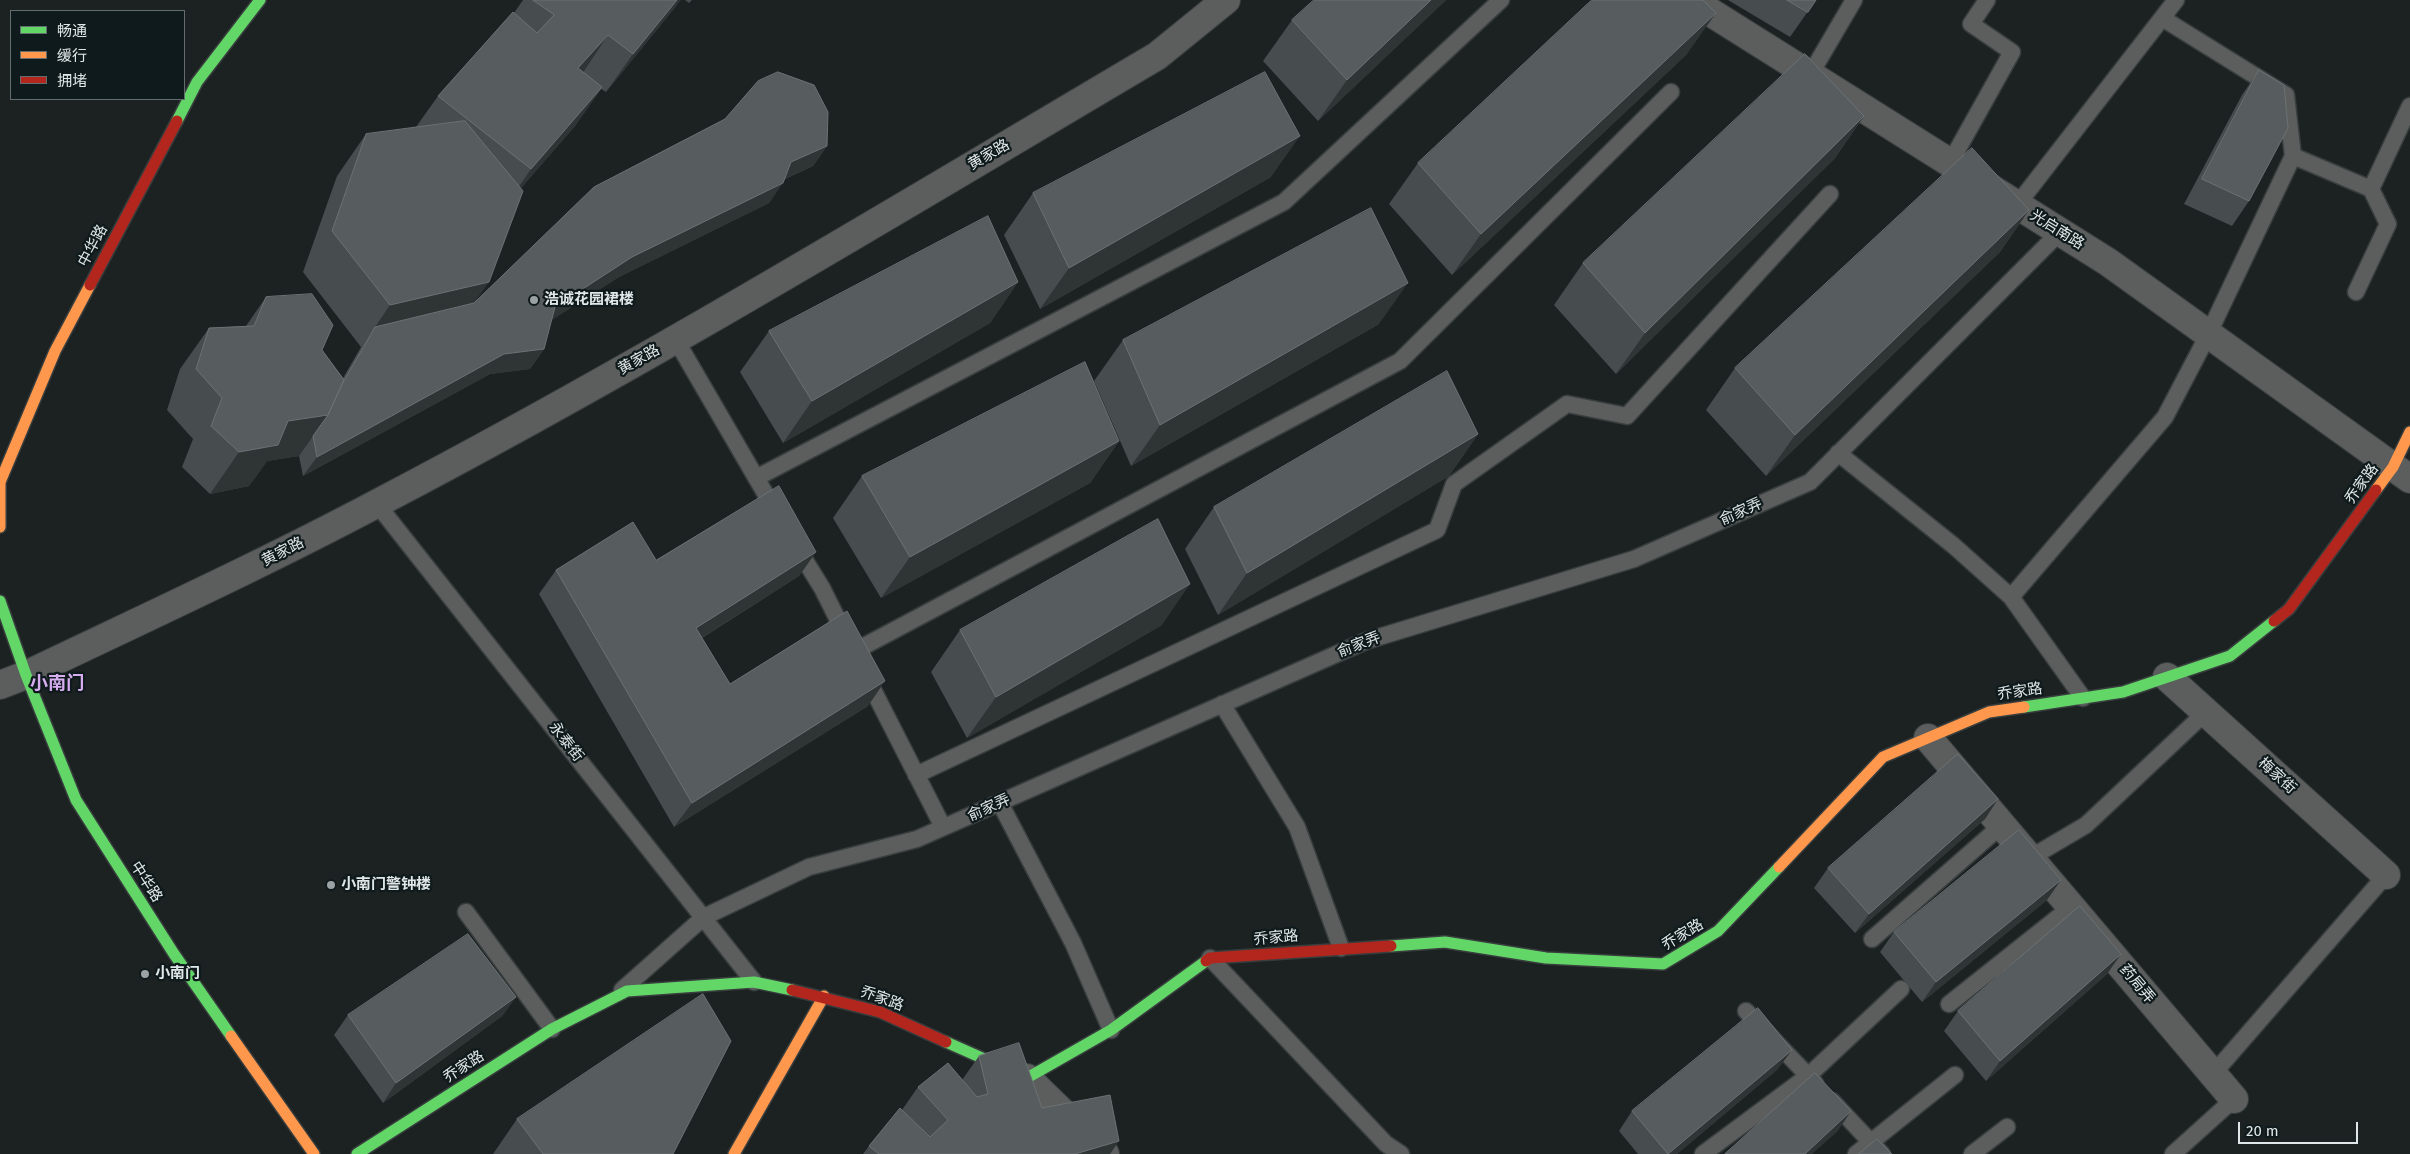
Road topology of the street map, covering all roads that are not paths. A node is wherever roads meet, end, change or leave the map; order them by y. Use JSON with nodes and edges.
{"nodes":[{"id":1,"x":260,"y":0,"type":"edge"},
{"id":2,"x":1226,"y":0,"type":"edge"},
{"id":3,"x":1501,"y":0,"type":"edge"},
{"id":4,"x":1691,"y":0,"type":"edge"},
{"id":5,"x":1854,"y":0,"type":"edge"},
{"id":6,"x":1986,"y":0,"type":"edge"},
{"id":7,"x":2176,"y":0,"type":"edge"},
{"id":8,"x":2162,"y":18,"type":"junction"},
{"id":9,"x":1810,"y":75,"type":"junction"},
{"id":10,"x":1671,"y":92,"type":"edge"},
{"id":11,"x":2410,"y":106,"type":"edge"},
{"id":12,"x":2293,"y":156,"type":"junction"},
{"id":13,"x":1950,"y":163,"type":"junction"},
{"id":14,"x":2371,"y":189,"type":"junction"},
{"id":15,"x":1830,"y":194,"type":"edge"},
{"id":16,"x":2017,"y":205,"type":"junction"},
{"id":17,"x":2060,"y":232,"type":"junction"},
{"id":18,"x":2356,"y":292,"type":"dead end"},
{"id":19,"x":2208,"y":335,"type":"junction"},
{"id":20,"x":676,"y":340,"type":"junction"},
{"id":21,"x":2410,"y":432,"type":"edge"},
{"id":22,"x":1838,"y":454,"type":"junction"},
{"id":23,"x":2402,"y":473,"type":"edge"},
{"id":24,"x":756,"y":478,"type":"junction"},
{"id":25,"x":377,"y":504,"type":"junction"},
{"id":26,"x":0,"y":527,"type":"edge"},
{"id":27,"x":2011,"y":597,"type":"junction"},
{"id":28,"x":0,"y":601,"type":"edge"},
{"id":29,"x":853,"y":652,"type":"junction"},
{"id":30,"x":26,"y":674,"type":"junction"},
{"id":31,"x":2167,"y":677,"type":"junction"},
{"id":32,"x":0,"y":685,"type":"edge"},
{"id":33,"x":2083,"y":698,"type":"junction"},
{"id":34,"x":1222,"y":704,"type":"junction"},
{"id":35,"x":2206,"y":712,"type":"junction"},
{"id":36,"x":1928,"y":738,"type":"junction"},
{"id":37,"x":916,"y":775,"type":"junction"},
{"id":38,"x":1000,"y":803,"type":"junction"},
{"id":39,"x":2002,"y":825,"type":"junction"},
{"id":40,"x":944,"y":828,"type":"junction"},
{"id":41,"x":2030,"y":858,"type":"junction"},
{"id":42,"x":2386,"y":875,"type":"joint"},
{"id":43,"x":2071,"y":906,"type":"junction"},
{"id":44,"x":466,"y":912,"type":"dead end"},
{"id":45,"x":704,"y":917,"type":"junction"},
{"id":46,"x":1872,"y":939,"type":"edge"},
{"id":47,"x":1341,"y":948,"type":"junction"},
{"id":48,"x":1210,"y":958,"type":"junction"},
{"id":49,"x":754,"y":982,"type":"junction"},
{"id":50,"x":1901,"y":989,"type":"dead end"},
{"id":51,"x":824,"y":996,"type":"junction"},
{"id":52,"x":613,"y":998,"type":"junction"},
{"id":53,"x":1949,"y":1004,"type":"dead end"},
{"id":54,"x":1746,"y":1011,"type":"dead end"},
{"id":55,"x":552,"y":1029,"type":"junction"},
{"id":56,"x":1111,"y":1030,"type":"junction"},
{"id":57,"x":2212,"y":1074,"type":"junction"},
{"id":58,"x":1955,"y":1075,"type":"dead end"},
{"id":59,"x":1808,"y":1076,"type":"junction"},
{"id":60,"x":1026,"y":1078,"type":"junction"},
{"id":61,"x":2234,"y":1098,"type":"joint"},
{"id":62,"x":2007,"y":1127,"type":"dead end"},
{"id":63,"x":1877,"y":1148,"type":"edge"},
{"id":64,"x":314,"y":1154,"type":"edge"},
{"id":65,"x":357,"y":1154,"type":"edge"},
{"id":66,"x":734,"y":1154,"type":"edge"},
{"id":67,"x":1105,"y":1154,"type":"edge"},
{"id":68,"x":1401,"y":1154,"type":"edge"},
{"id":69,"x":1703,"y":1154,"type":"edge"},
{"id":70,"x":1856,"y":1154,"type":"edge"},
{"id":71,"x":1972,"y":1154,"type":"edge"},
{"id":72,"x":2173,"y":1154,"type":"edge"}],
"edges":[{"from":1,"to":26,"type":"street","name":"中华路"},
{"from":2,"to":20,"type":"street","name":"黄家路"},
{"from":3,"to":24,"type":"lane"},
{"from":4,"to":9,"type":"street","name":"光启南路"},
{"from":5,"to":9,"type":"lane"},
{"from":6,"to":13,"type":"lane"},
{"from":7,"to":8,"type":"lane"},
{"from":8,"to":12,"type":"lane"},
{"from":8,"to":16,"type":"lane"},
{"from":9,"to":13,"type":"street","name":"光启南路"},
{"from":10,"to":29,"type":"lane"},
{"from":11,"to":14,"type":"lane"},
{"from":12,"to":14,"type":"lane"},
{"from":12,"to":19,"type":"lane"},
{"from":13,"to":16,"type":"street","name":"光启南路"},
{"from":14,"to":18,"type":"lane"},
{"from":15,"to":37,"type":"lane"},
{"from":16,"to":17,"type":"street","name":"光启南路"},
{"from":17,"to":19,"type":"street","name":"光启南路"},
{"from":17,"to":22,"type":"lane","name":"俞家弄"},
{"from":19,"to":23,"type":"street","name":"光启南路"},
{"from":19,"to":27,"type":"lane"},
{"from":20,"to":24,"type":"lane"},
{"from":20,"to":25,"type":"street","name":"黄家路"},
{"from":21,"to":23,"type":"street","name":"乔家路"},
{"from":22,"to":27,"type":"lane"},
{"from":22,"to":34,"type":"lane","name":"俞家弄"},
{"from":23,"to":31,"type":"street","name":"乔家路"},
{"from":24,"to":29,"type":"lane"},
{"from":25,"to":30,"type":"street","name":"黄家路"},
{"from":25,"to":45,"type":"lane","name":"永泰街"},
{"from":27,"to":33,"type":"lane"},
{"from":28,"to":30,"type":"street","name":"中华路"},
{"from":29,"to":37,"type":"lane"},
{"from":30,"to":32,"type":"street","name":"黄家路"},
{"from":30,"to":64,"type":"street","name":"中华路"},
{"from":31,"to":33,"type":"street","name":"乔家路"},
{"from":31,"to":35,"type":"street","name":"梅家街"},
{"from":33,"to":36,"type":"street","name":"乔家路"},
{"from":34,"to":38,"type":"lane","name":"俞家弄"},
{"from":34,"to":47,"type":"lane"},
{"from":35,"to":41,"type":"lane"},
{"from":35,"to":42,"type":"street","name":"梅家街"},
{"from":36,"to":39,"type":"street","name":"药局弄"},
{"from":36,"to":47,"type":"street","name":"乔家路"},
{"from":37,"to":40,"type":"lane"},
{"from":38,"to":40,"type":"lane","name":"俞家弄"},
{"from":38,"to":56,"type":"lane"},
{"from":39,"to":41,"type":"street","name":"药局弄"},
{"from":39,"to":46,"type":"lane"},
{"from":40,"to":45,"type":"lane","name":"俞家弄"},
{"from":41,"to":43,"type":"street","name":"药局弄"},
{"from":42,"to":57,"type":"lane"},
{"from":43,"to":53,"type":"lane"},
{"from":43,"to":57,"type":"street","name":"药局弄"},
{"from":44,"to":55,"type":"lane"},
{"from":45,"to":49,"type":"lane","name":"永泰街"},
{"from":45,"to":52,"type":"lane","name":"俞家弄"},
{"from":47,"to":48,"type":"street","name":"乔家路"},
{"from":48,"to":56,"type":"street"},
{"from":48,"to":68,"type":"lane"},
{"from":49,"to":51,"type":"street","name":"乔家路"},
{"from":49,"to":52,"type":"street","name":"乔家路"},
{"from":50,"to":59,"type":"lane"},
{"from":51,"to":60,"type":"street","name":"乔家路"},
{"from":51,"to":66,"type":"street"},
{"from":52,"to":55,"type":"street","name":"乔家路"},
{"from":54,"to":59,"type":"lane"},
{"from":55,"to":65,"type":"street","name":"乔家路"},
{"from":56,"to":60,"type":"street"},
{"from":57,"to":61,"type":"street","name":"药局弄"},
{"from":58,"to":63,"type":"lane"},
{"from":59,"to":63,"type":"lane"},
{"from":59,"to":69,"type":"lane"},
{"from":60,"to":67,"type":"street"},
{"from":61,"to":72,"type":"lane","name":"药局弄"},
{"from":62,"to":71,"type":"lane"},
{"from":63,"to":70,"type":"lane"}]}
